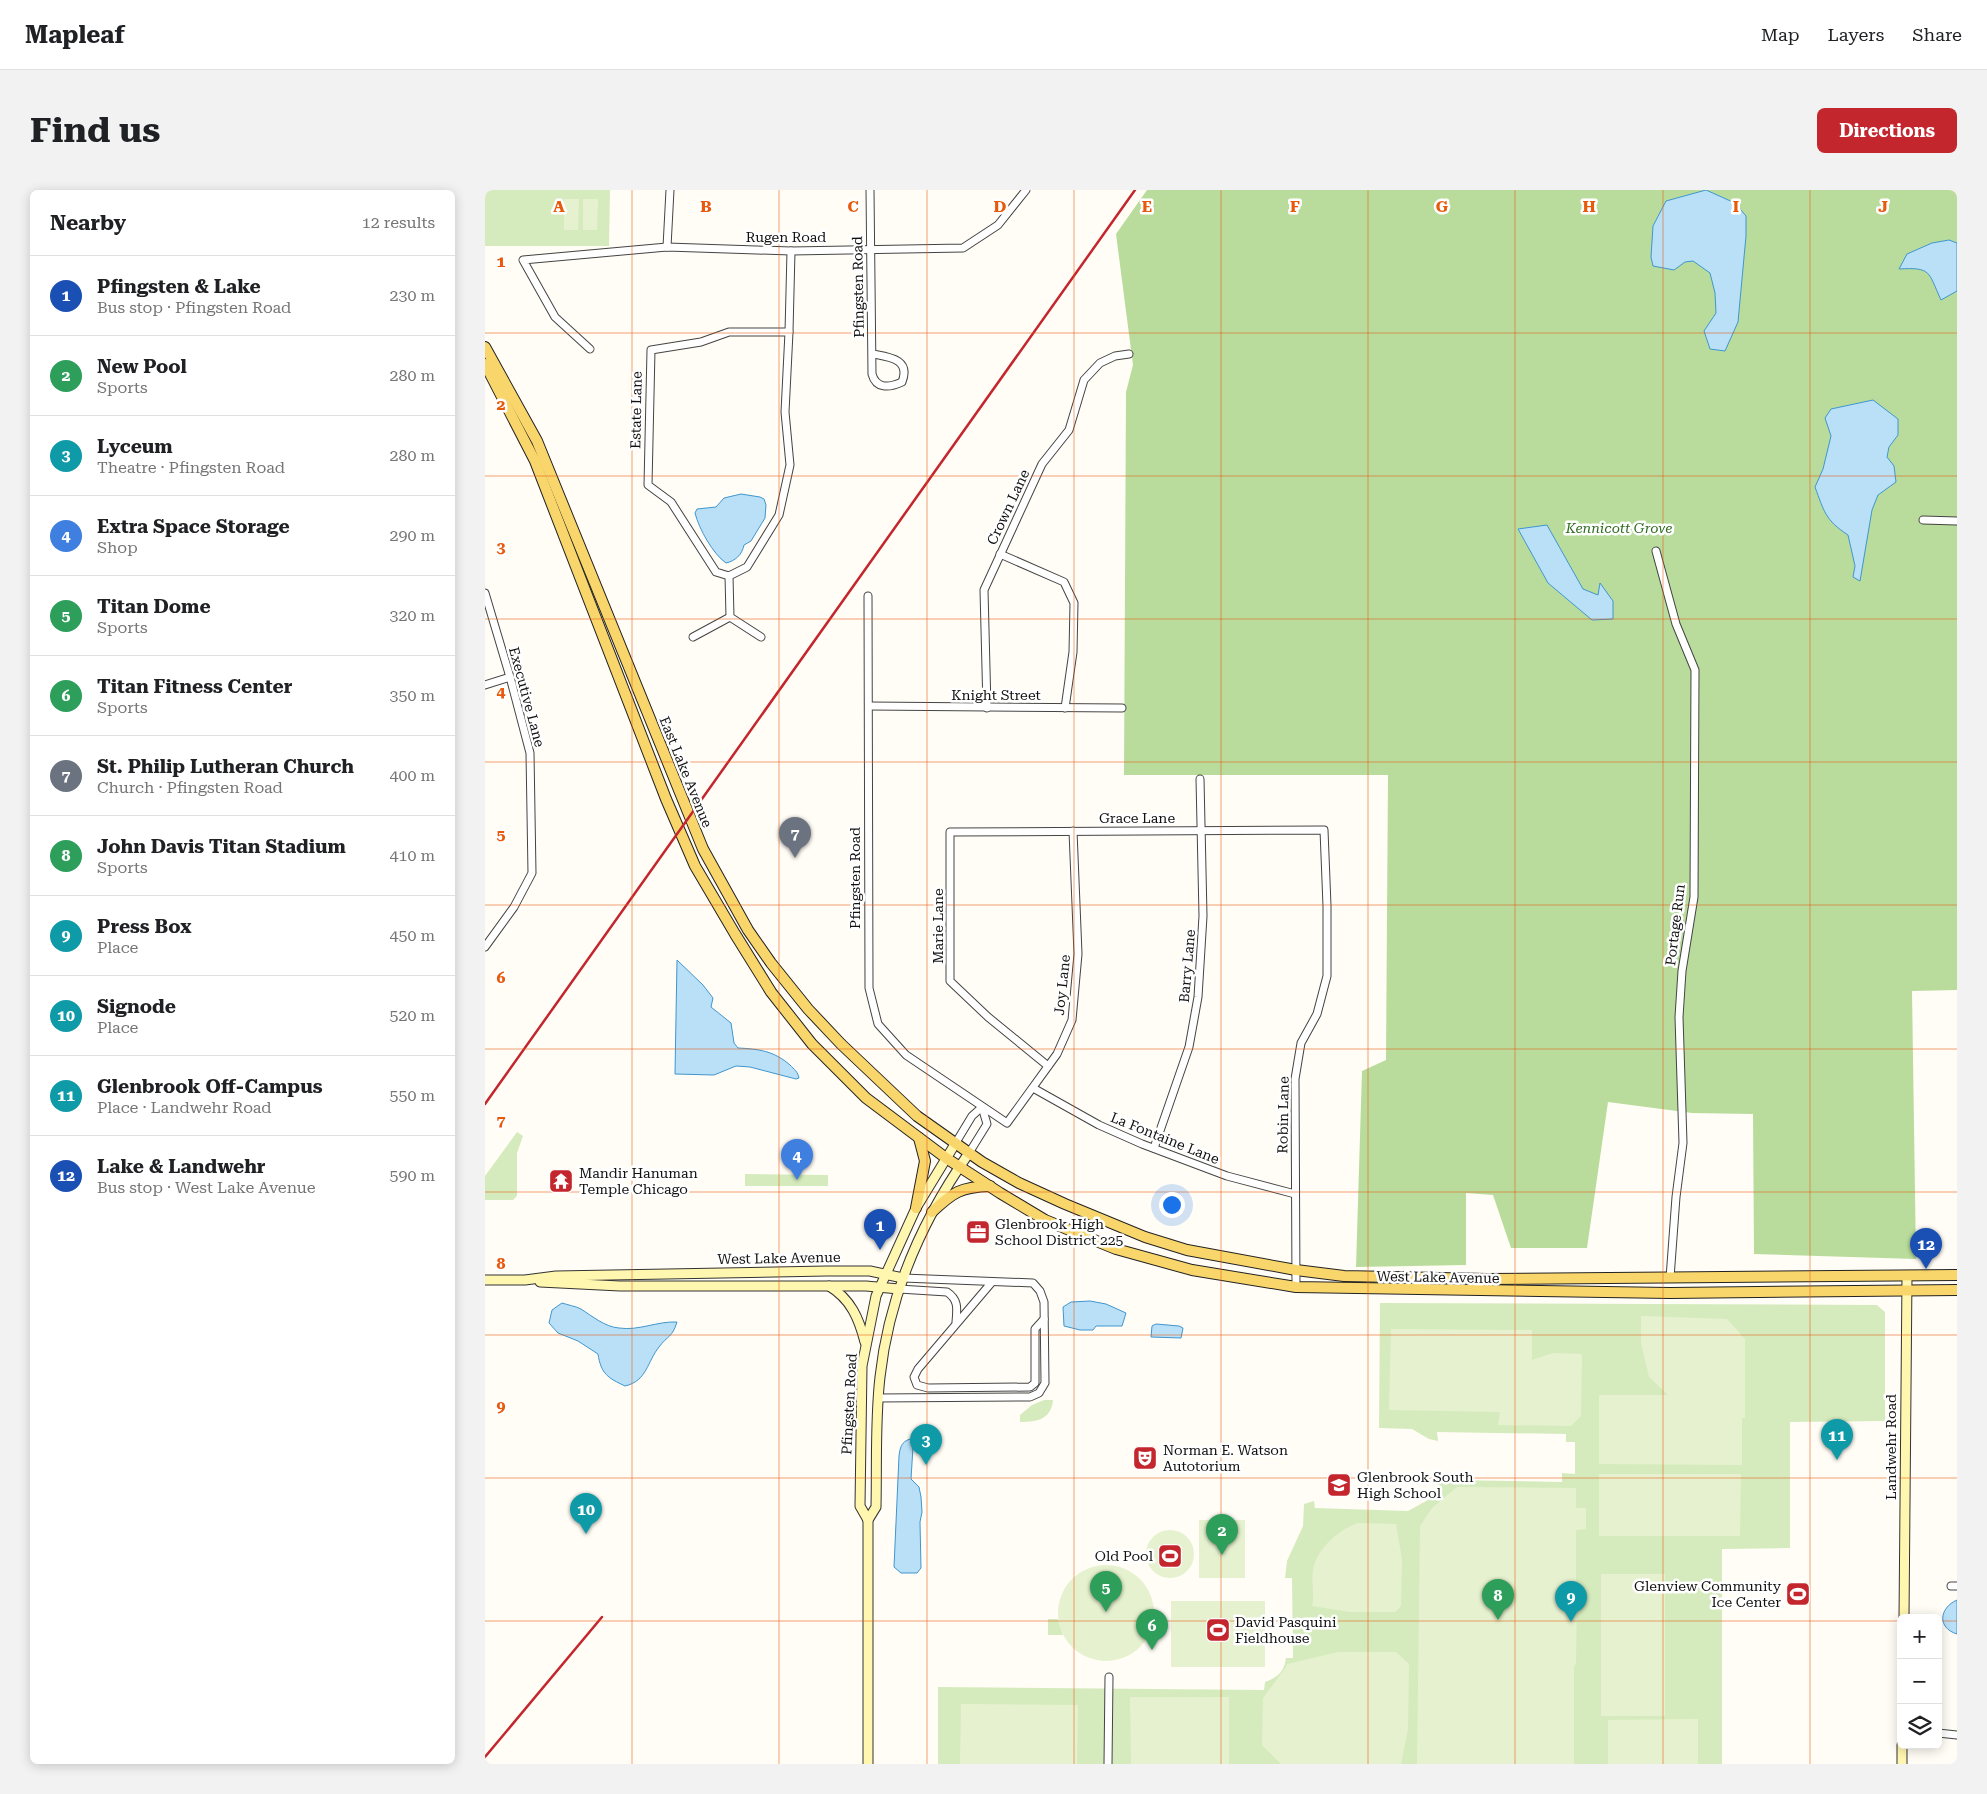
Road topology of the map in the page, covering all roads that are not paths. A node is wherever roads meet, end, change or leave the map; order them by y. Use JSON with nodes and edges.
{"nodes":[{"id":1,"x":670,"y":190,"type":"edge"},
{"id":2,"x":870,"y":190,"type":"edge"},
{"id":3,"x":1026,"y":190,"type":"edge"},
{"id":4,"x":667,"y":247,"type":"junction"},
{"id":5,"x":870,"y":249,"type":"junction"},
{"id":6,"x":791,"y":251,"type":"junction"},
{"id":7,"x":789,"y":332,"type":"junction"},
{"id":8,"x":485,"y":346,"type":"edge"},
{"id":9,"x":590,"y":349,"type":"dead end"},
{"id":10,"x":873,"y":354,"type":"junction"},
{"id":11,"x":1129,"y":354,"type":"dead end"},
{"id":12,"x":485,"y":364,"type":"edge"},
{"id":13,"x":1923,"y":520,"type":"dead end"},
{"id":14,"x":1957,"y":521,"type":"edge"},
{"id":15,"x":1656,"y":551,"type":"dead end"},
{"id":16,"x":999,"y":554,"type":"junction"},
{"id":17,"x":729,"y":576,"type":"junction"},
{"id":18,"x":485,"y":593,"type":"edge"},
{"id":19,"x":868,"y":596,"type":"dead end"},
{"id":20,"x":730,"y":617,"type":"junction"},
{"id":21,"x":693,"y":637,"type":"dead end"},
{"id":22,"x":761,"y":637,"type":"dead end"},
{"id":23,"x":510,"y":677,"type":"junction"},
{"id":24,"x":485,"y":685,"type":"edge"},
{"id":25,"x":869,"y":706,"type":"junction"},
{"id":26,"x":987,"y":708,"type":"junction"},
{"id":27,"x":1065,"y":708,"type":"junction"},
{"id":28,"x":1122,"y":708,"type":"dead end"},
{"id":29,"x":1200,"y":779,"type":"dead end"},
{"id":30,"x":1201,"y":830,"type":"junction"},
{"id":31,"x":1324,"y":830,"type":"joint"},
{"id":32,"x":1073,"y":831,"type":"junction"},
{"id":33,"x":950,"y":832,"type":"joint"},
{"id":34,"x":485,"y":947,"type":"edge"},
{"id":35,"x":1048,"y":1066,"type":"junction"},
{"id":36,"x":1033,"y":1088,"type":"junction"},
{"id":37,"x":982,"y":1107,"type":"junction"},
{"id":38,"x":919,"y":1138,"type":"junction"},
{"id":39,"x":955,"y":1144,"type":"junction"},
{"id":40,"x":1154,"y":1148,"type":"junction"},
{"id":41,"x":969,"y":1153,"type":"junction"},
{"id":42,"x":946,"y":1158,"type":"junction"},
{"id":43,"x":960,"y":1167,"type":"junction"},
{"id":44,"x":990,"y":1186,"type":"junction"},
{"id":45,"x":1295,"y":1194,"type":"junction"},
{"id":46,"x":916,"y":1208,"type":"junction"},
{"id":47,"x":932,"y":1212,"type":"junction"},
{"id":48,"x":1296,"y":1270,"type":"junction"},
{"id":49,"x":885,"y":1275,"type":"junction"},
{"id":50,"x":1957,"y":1275,"type":"edge"},
{"id":51,"x":1907,"y":1276,"type":"junction"},
{"id":52,"x":903,"y":1278,"type":"junction"},
{"id":53,"x":1671,"y":1278,"type":"junction"},
{"id":54,"x":485,"y":1280,"type":"edge"},
{"id":55,"x":525,"y":1280,"type":"junction"},
{"id":56,"x":992,"y":1282,"type":"junction"},
{"id":57,"x":826,"y":1285,"type":"junction"},
{"id":58,"x":880,"y":1287,"type":"junction"},
{"id":59,"x":1296,"y":1287,"type":"junction"},
{"id":60,"x":899,"y":1289,"type":"junction"},
{"id":61,"x":1957,"y":1290,"type":"edge"},
{"id":62,"x":1907,"y":1292,"type":"junction"},
{"id":63,"x":1044,"y":1319,"type":"junction"},
{"id":64,"x":956,"y":1322,"type":"junction"},
{"id":65,"x":866,"y":1345,"type":"junction"},
{"id":66,"x":878,"y":1398,"type":"junction"},
{"id":67,"x":868,"y":1520,"type":"junction"},
{"id":68,"x":1904,"y":1614,"type":"edge"},
{"id":69,"x":1109,"y":1677,"type":"dead end"},
{"id":70,"x":1942,"y":1733,"type":"edge"},
{"id":71,"x":1957,"y":1735,"type":"edge"},
{"id":72,"x":1902,"y":1749,"type":"edge"},
{"id":73,"x":868,"y":1764,"type":"edge"},
{"id":74,"x":1108,"y":1764,"type":"edge"},
{"id":75,"x":1903,"y":1764,"type":"edge"}],
"edges":[{"from":1,"to":4,"type":"street"},
{"from":2,"to":5,"type":"street","name":"Pfingsten Road"},
{"from":3,"to":5,"type":"street","name":"Rugen Road"},
{"from":4,"to":6,"type":"street","name":"Rugen Road"},
{"from":4,"to":9,"type":"street","name":"Rugen Road"},
{"from":5,"to":6,"type":"street","name":"Rugen Road"},
{"from":5,"to":10,"type":"street","name":"Pfingsten Road"},
{"from":6,"to":7,"type":"street"},
{"from":7,"to":17,"type":"street"},
{"from":7,"to":17,"type":"street","name":"Estate Lane"},
{"from":8,"to":39,"type":"main road","name":"East Lake Avenue"},
{"from":10,"to":10,"type":"street","name":"Pfingsten Road"},
{"from":11,"to":16,"type":"street","name":"Crown Lane"},
{"from":12,"to":38,"type":"main road","name":"East Lake Avenue"},
{"from":13,"to":14,"type":"street"},
{"from":15,"to":53,"type":"street","name":"Portage Run"},
{"from":16,"to":26,"type":"street","name":"Crown Lane"},
{"from":16,"to":27,"type":"street"},
{"from":17,"to":20,"type":"street"},
{"from":18,"to":23,"type":"street","name":"Executive Lane"},
{"from":19,"to":25,"type":"street","name":"Pfingsten Road"},
{"from":20,"to":21,"type":"street"},
{"from":20,"to":22,"type":"street"},
{"from":23,"to":24,"type":"street"},
{"from":23,"to":34,"type":"street","name":"Executive Lane"},
{"from":25,"to":26,"type":"street","name":"Knight Street"},
{"from":25,"to":37,"type":"street","name":"Pfingsten Road"},
{"from":26,"to":27,"type":"street","name":"Knight Street"},
{"from":27,"to":28,"type":"street","name":"Knight Street"},
{"from":29,"to":30,"type":"street","name":"Barry Lane"},
{"from":30,"to":31,"type":"street","name":"Grace Lane"},
{"from":30,"to":32,"type":"street","name":"Grace Lane"},
{"from":30,"to":40,"type":"street","name":"Barry Lane"},
{"from":31,"to":45,"type":"street","name":"Robin Lane"},
{"from":32,"to":33,"type":"street","name":"Grace Lane"},
{"from":32,"to":35,"type":"street","name":"Joy Lane"},
{"from":33,"to":35,"type":"street","name":"Marie Lane"},
{"from":35,"to":36,"type":"street","name":"Joy Lane"},
{"from":36,"to":37,"type":"street","name":"Joy Lane"},
{"from":36,"to":40,"type":"street","name":"La Fontaine Lane"},
{"from":37,"to":39,"type":"street","name":"Pfingsten Road"},
{"from":37,"to":41,"type":"street","name":"Pfingsten Road"},
{"from":38,"to":42,"type":"main road","name":"East Lake Avenue"},
{"from":38,"to":46,"type":"main road"},
{"from":39,"to":41,"type":"main road","name":"West Lake Avenue"},
{"from":39,"to":42,"type":"main road","name":"Pfingsten Road"},
{"from":40,"to":45,"type":"street","name":"La Fontaine Lane"},
{"from":41,"to":43,"type":"main road","name":"Pfingsten Road"},
{"from":41,"to":48,"type":"main road","name":"West Lake Avenue"},
{"from":42,"to":43,"type":"main road","name":"West Lake Avenue"},
{"from":42,"to":46,"type":"main road","name":"Pfingsten Road"},
{"from":43,"to":44,"type":"main road","name":"West Lake Avenue"},
{"from":43,"to":47,"type":"main road","name":"Pfingsten Road"},
{"from":44,"to":47,"type":"main road"},
{"from":44,"to":59,"type":"main road","name":"West Lake Avenue"},
{"from":45,"to":48,"type":"street","name":"Robin Lane"},
{"from":46,"to":49,"type":"main road","name":"Pfingsten Road"},
{"from":47,"to":52,"type":"main road","name":"Pfingsten Road"},
{"from":48,"to":53,"type":"main road","name":"West Lake Avenue"},
{"from":48,"to":59,"type":"street","name":"Robin Lane"},
{"from":49,"to":52,"type":"main road","name":"West Lake Avenue"},
{"from":49,"to":55,"type":"main road","name":"West Lake Avenue"},
{"from":49,"to":58,"type":"main road","name":"Pfingsten Road"},
{"from":50,"to":51,"type":"main road","name":"West Lake Avenue"},
{"from":51,"to":53,"type":"main road","name":"West Lake Avenue"},
{"from":51,"to":62,"type":"main road","name":"Landwehr Road"},
{"from":52,"to":56,"type":"street","name":"West Lake Avenue"},
{"from":52,"to":60,"type":"main road","name":"Pfingsten Road"},
{"from":54,"to":55,"type":"main road","name":"West Lake Avenue"},
{"from":55,"to":57,"type":"main road","name":"West Lake Avenue"},
{"from":56,"to":63,"type":"street","name":"West Lake Avenue"},
{"from":56,"to":64,"type":"street"},
{"from":57,"to":58,"type":"main road","name":"West Lake Avenue"},
{"from":57,"to":65,"type":"main road"},
{"from":58,"to":60,"type":"main road","name":"West Lake Avenue"},
{"from":58,"to":65,"type":"main road","name":"Pfingsten Road"},
{"from":59,"to":62,"type":"main road","name":"West Lake Avenue"},
{"from":60,"to":64,"type":"street"},
{"from":60,"to":66,"type":"main road","name":"Pfingsten Road"},
{"from":61,"to":62,"type":"main road","name":"West Lake Avenue"},
{"from":62,"to":68,"type":"main road","name":"Landwehr Road"},
{"from":63,"to":64,"type":"street"},
{"from":63,"to":66,"type":"street"},
{"from":65,"to":67,"type":"main road","name":"Pfingsten Road"},
{"from":66,"to":67,"type":"main road","name":"Pfingsten Road"},
{"from":67,"to":73,"type":"main road","name":"Pfingsten Road"},
{"from":69,"to":74,"type":"street"},
{"from":70,"to":71,"type":"street"},
{"from":72,"to":75,"type":"main road"}]}
